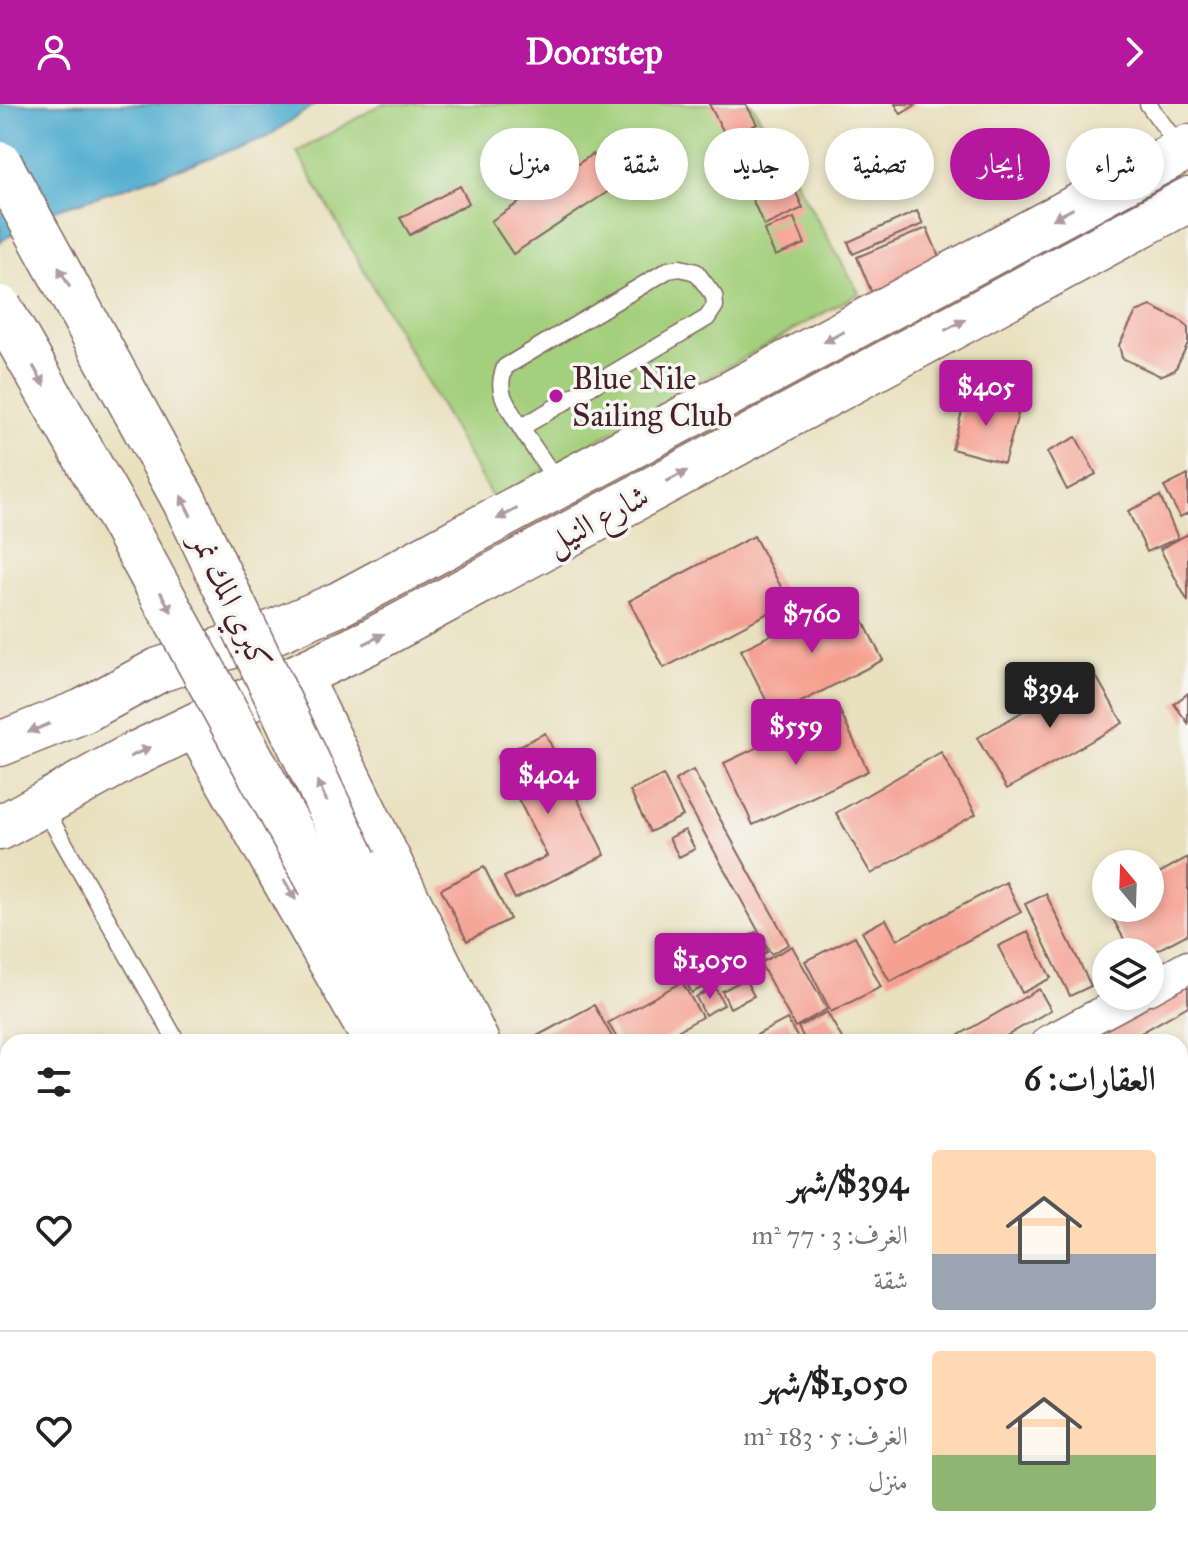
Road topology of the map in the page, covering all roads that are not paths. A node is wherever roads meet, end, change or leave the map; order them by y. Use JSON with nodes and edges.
{"nodes":[{"id":1,"x":1148,"y":104,"type":"edge"},
{"id":2,"x":1184,"y":149,"type":"edge"},
{"id":3,"x":0,"y":164,"type":"edge"},
{"id":4,"x":1188,"y":200,"type":"edge"},
{"id":5,"x":0,"y":308,"type":"edge"},
{"id":6,"x":522,"y":427,"type":"junction"},
{"id":7,"x":559,"y":485,"type":"junction"},
{"id":8,"x":299,"y":676,"type":"junction"},
{"id":9,"x":196,"y":725,"type":"junction"},
{"id":10,"x":0,"y":744,"type":"edge"},
{"id":11,"x":42,"y":805,"type":"junction"},
{"id":12,"x":0,"y":828,"type":"edge"},
{"id":13,"x":338,"y":873,"type":"junction"},
{"id":14,"x":1188,"y":967,"type":"edge"},
{"id":15,"x":1164,"y":980,"type":"edge"},
{"id":16,"x":1108,"y":1010,"type":"edge"},
{"id":17,"x":172,"y":1034,"type":"edge"},
{"id":18,"x":371,"y":1034,"type":"edge"},
{"id":19,"x":405,"y":1034,"type":"edge"},
{"id":20,"x":449,"y":1034,"type":"edge"},
{"id":21,"x":473,"y":1034,"type":"edge"},
{"id":22,"x":1063,"y":1034,"type":"edge"}],
"edges":[{"from":1,"to":2,"type":"lane"},
{"from":2,"to":7,"type":"main road","name":"شارع النيل","one_way":true},
{"from":13,"to":3,"type":"main road","name":"كبري المك نمر","one_way":true,"bridge":true},
{"from":8,"to":4,"type":"main road","name":"شارع النيل","one_way":true},
{"from":5,"to":13,"type":"main road","name":"كبري المك نمر","one_way":true,"bridge":true},
{"from":6,"to":6,"type":"lane"},
{"from":6,"to":7,"type":"lane"},
{"from":7,"to":10,"type":"main road","name":"شارع النيل","one_way":true},
{"from":8,"to":9,"type":"main road","name":"شارع النيل"},
{"from":8,"to":21,"type":"main road"},
{"from":11,"to":9,"type":"main road","name":"شارع النيل","one_way":true},
{"from":9,"to":18,"type":"main road","one_way":true},
{"from":11,"to":12,"type":"main road","name":"شارع النيل"},
{"from":11,"to":17,"type":"lane"},
{"from":13,"to":19,"type":"main road","name":"كبري المك نمر"},
{"from":13,"to":20,"type":"main road","name":"كبري المك نمر"},
{"from":14,"to":15,"type":"street"},
{"from":16,"to":22,"type":"street"}]}
